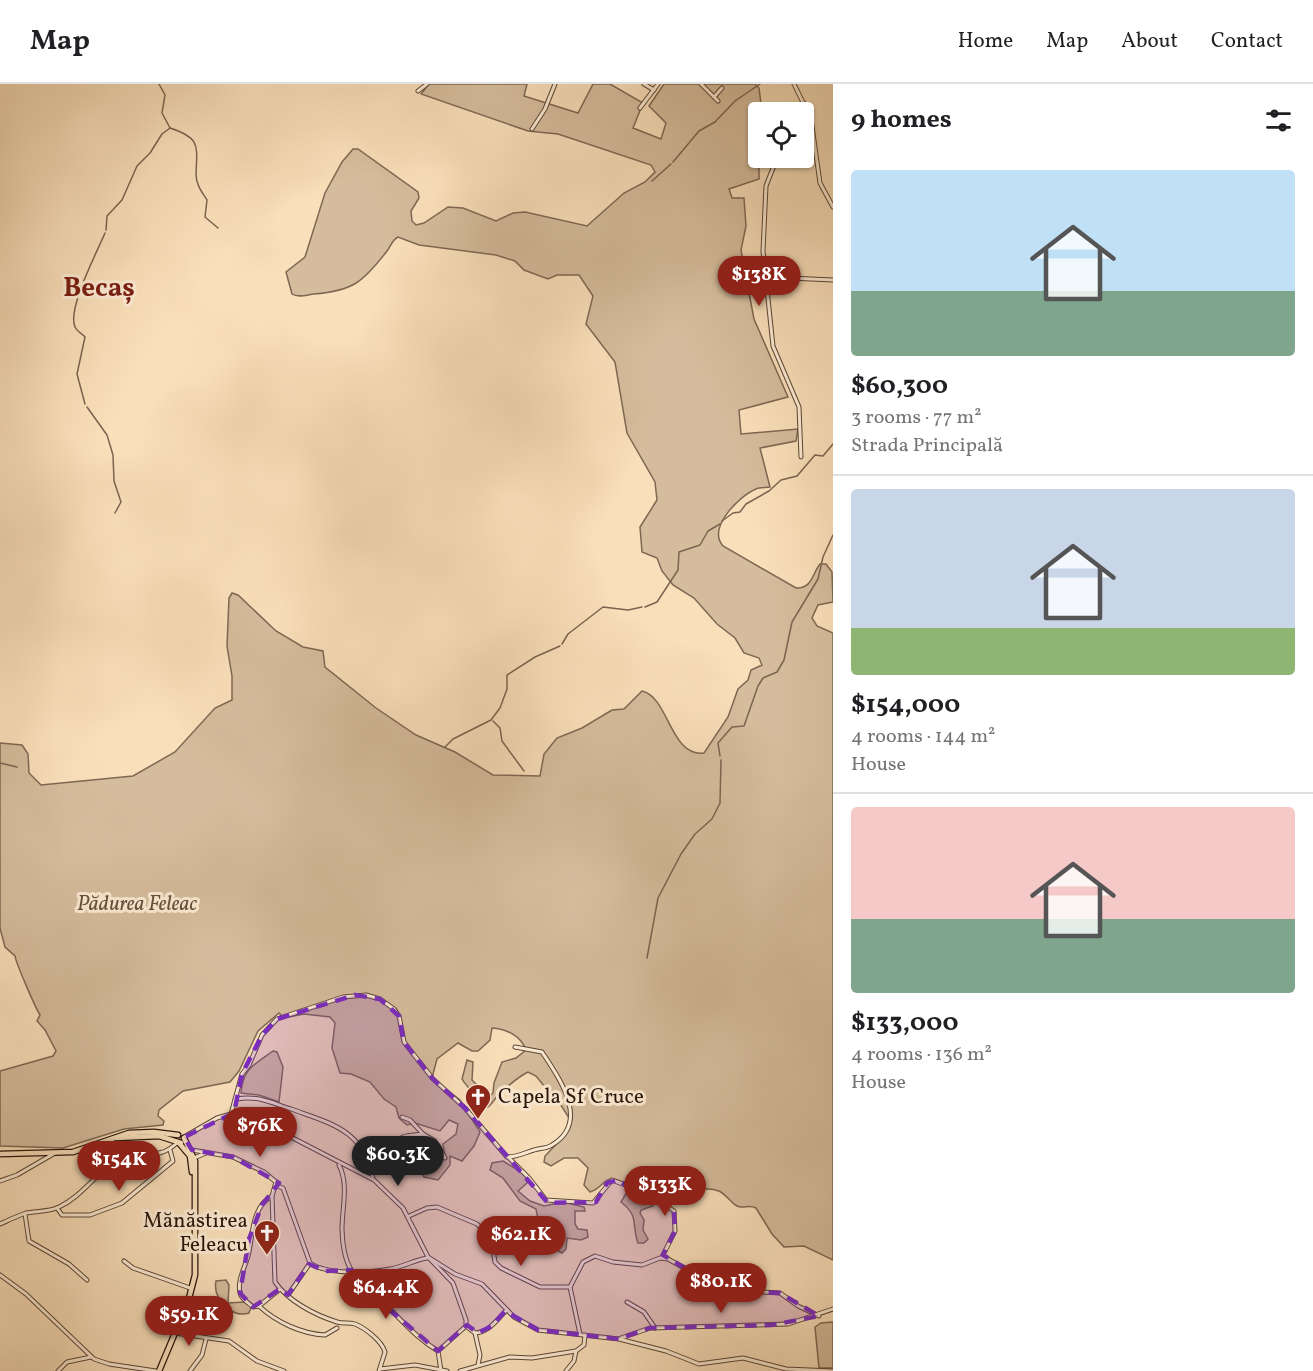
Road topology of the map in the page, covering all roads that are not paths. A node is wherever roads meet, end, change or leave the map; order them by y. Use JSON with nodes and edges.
{"nodes":[{"id":1,"x":427,"y":84,"type":"edge"},
{"id":2,"x":555,"y":84,"type":"edge"},
{"id":3,"x":644,"y":84,"type":"edge"},
{"id":4,"x":658,"y":84,"type":"edge"},
{"id":5,"x":701,"y":84,"type":"edge"},
{"id":6,"x":794,"y":84,"type":"edge"},
{"id":7,"x":722,"y":88,"type":"dead end"},
{"id":8,"x":654,"y":90,"type":"junction"},
{"id":9,"x":418,"y":91,"type":"dead end"},
{"id":10,"x":714,"y":97,"type":"junction"},
{"id":11,"x":718,"y":101,"type":"dead end"},
{"id":12,"x":804,"y":101,"type":"joint"},
{"id":13,"x":640,"y":108,"type":"dead end"},
{"id":14,"x":532,"y":129,"type":"dead end"},
{"id":15,"x":774,"y":168,"type":"edge"},
{"id":16,"x":833,"y":207,"type":"edge"},
{"id":17,"x":767,"y":277,"type":"junction"},
{"id":18,"x":833,"y":280,"type":"edge"},
{"id":19,"x":801,"y":457,"type":"dead end"},
{"id":20,"x":515,"y":1047,"type":"dead end"},
{"id":21,"x":237,"y":1099,"type":"junction"},
{"id":22,"x":236,"y":1106,"type":"junction"},
{"id":23,"x":231,"y":1114,"type":"junction"},
{"id":24,"x":236,"y":1117,"type":"junction"},
{"id":25,"x":402,"y":1117,"type":"dead end"},
{"id":26,"x":423,"y":1134,"type":"junction"},
{"id":27,"x":180,"y":1139,"type":"junction"},
{"id":28,"x":170,"y":1150,"type":"junction"},
{"id":29,"x":55,"y":1153,"type":"junction"},
{"id":30,"x":206,"y":1153,"type":"junction"},
{"id":31,"x":0,"y":1154,"type":"edge"},
{"id":32,"x":192,"y":1155,"type":"junction"},
{"id":33,"x":508,"y":1157,"type":"junction"},
{"id":34,"x":445,"y":1158,"type":"dead end"},
{"id":35,"x":371,"y":1163,"type":"junction"},
{"id":36,"x":338,"y":1164,"type":"junction"},
{"id":37,"x":374,"y":1180,"type":"junction"},
{"id":38,"x":0,"y":1181,"type":"edge"},
{"id":39,"x":277,"y":1186,"type":"junction"},
{"id":40,"x":272,"y":1196,"type":"junction"},
{"id":41,"x":57,"y":1208,"type":"junction"},
{"id":42,"x":25,"y":1214,"type":"junction"},
{"id":43,"x":409,"y":1216,"type":"junction"},
{"id":44,"x":0,"y":1224,"type":"edge"},
{"id":45,"x":662,"y":1257,"type":"junction"},
{"id":46,"x":427,"y":1258,"type":"junction"},
{"id":47,"x":124,"y":1261,"type":"dead end"},
{"id":48,"x":310,"y":1263,"type":"junction"},
{"id":49,"x":353,"y":1272,"type":"junction"},
{"id":50,"x":0,"y":1275,"type":"edge"},
{"id":51,"x":87,"y":1280,"type":"dead end"},
{"id":52,"x":570,"y":1287,"type":"junction"},
{"id":53,"x":190,"y":1288,"type":"junction"},
{"id":54,"x":280,"y":1289,"type":"junction"},
{"id":55,"x":288,"y":1295,"type":"junction"},
{"id":56,"x":627,"y":1302,"type":"dead end"},
{"id":57,"x":259,"y":1306,"type":"junction"},
{"id":58,"x":833,"y":1309,"type":"edge"},
{"id":59,"x":507,"y":1310,"type":"junction"},
{"id":60,"x":819,"y":1316,"type":"junction"},
{"id":61,"x":466,"y":1326,"type":"junction"},
{"id":62,"x":337,"y":1328,"type":"dead end"},
{"id":63,"x":655,"y":1328,"type":"junction"},
{"id":64,"x":475,"y":1332,"type":"junction"},
{"id":65,"x":175,"y":1333,"type":"junction"},
{"id":66,"x":583,"y":1334,"type":"junction"},
{"id":67,"x":206,"y":1339,"type":"junction"},
{"id":68,"x":619,"y":1339,"type":"junction"},
{"id":69,"x":576,"y":1350,"type":"junction"},
{"id":70,"x":438,"y":1351,"type":"junction"},
{"id":71,"x":91,"y":1357,"type":"junction"},
{"id":72,"x":197,"y":1362,"type":"junction"},
{"id":73,"x":478,"y":1365,"type":"junction"},
{"id":74,"x":145,"y":1370,"type":"edge"},
{"id":75,"x":380,"y":1370,"type":"edge"},
{"id":76,"x":442,"y":1370,"type":"edge"},
{"id":77,"x":58,"y":1371,"type":"edge"},
{"id":78,"x":157,"y":1371,"type":"edge"},
{"id":79,"x":189,"y":1371,"type":"edge"},
{"id":80,"x":195,"y":1371,"type":"edge"},
{"id":81,"x":284,"y":1371,"type":"edge"},
{"id":82,"x":447,"y":1371,"type":"edge"},
{"id":83,"x":460,"y":1371,"type":"edge"},
{"id":84,"x":566,"y":1371,"type":"edge"},
{"id":85,"x":833,"y":1371,"type":"edge"}],
"edges":[{"from":1,"to":9,"type":"street"},
{"from":2,"to":14,"type":"street"},
{"from":3,"to":8,"type":"street"},
{"from":4,"to":8,"type":"street"},
{"from":5,"to":10,"type":"street"},
{"from":6,"to":12,"type":"street"},
{"from":7,"to":10,"type":"street"},
{"from":8,"to":13,"type":"street"},
{"from":10,"to":11,"type":"street"},
{"from":12,"to":16,"type":"street"},
{"from":15,"to":17,"type":"street"},
{"from":17,"to":18,"type":"street"},
{"from":17,"to":19,"type":"street"},
{"from":20,"to":33,"type":"street"},
{"from":21,"to":22,"type":"street"},
{"from":21,"to":33,"type":"street"},
{"from":21,"to":35,"type":"street"},
{"from":22,"to":23,"type":"street"},
{"from":22,"to":24,"type":"street"},
{"from":23,"to":24,"type":"street"},
{"from":23,"to":27,"type":"street"},
{"from":24,"to":36,"type":"street"},
{"from":25,"to":26,"type":"street"},
{"from":26,"to":34,"type":"street"},
{"from":26,"to":35,"type":"street"},
{"from":27,"to":28,"type":"street"},
{"from":27,"to":29,"type":"main road"},
{"from":27,"to":32,"type":"main road"},
{"from":28,"to":41,"type":"street"},
{"from":28,"to":41,"type":"street"},
{"from":29,"to":31,"type":"main road"},
{"from":29,"to":38,"type":"street"},
{"from":30,"to":32,"type":"street"},
{"from":30,"to":32,"type":"street"},
{"from":30,"to":39,"type":"street"},
{"from":32,"to":53,"type":"main road"},
{"from":32,"to":65,"type":"main road"},
{"from":33,"to":45,"type":"street"},
{"from":35,"to":37,"type":"street"},
{"from":36,"to":37,"type":"street"},
{"from":36,"to":49,"type":"street"},
{"from":37,"to":43,"type":"street"},
{"from":39,"to":40,"type":"street"},
{"from":39,"to":48,"type":"street"},
{"from":40,"to":54,"type":"street"},
{"from":40,"to":57,"type":"street"},
{"from":41,"to":42,"type":"street"},
{"from":42,"to":44,"type":"street"},
{"from":42,"to":51,"type":"street"},
{"from":43,"to":46,"type":"street"},
{"from":43,"to":52,"type":"street"},
{"from":45,"to":52,"type":"street"},
{"from":45,"to":60,"type":"street"},
{"from":46,"to":49,"type":"street"},
{"from":46,"to":59,"type":"street"},
{"from":46,"to":61,"type":"street"},
{"from":47,"to":53,"type":"street"},
{"from":48,"to":49,"type":"street"},
{"from":48,"to":55,"type":"street"},
{"from":49,"to":70,"type":"street"},
{"from":50,"to":71,"type":"street"},
{"from":52,"to":66,"type":"street"},
{"from":53,"to":78,"type":"main road"},
{"from":54,"to":55,"type":"street"},
{"from":54,"to":57,"type":"street"},
{"from":55,"to":75,"type":"street"},
{"from":56,"to":63,"type":"street"},
{"from":57,"to":62,"type":"street"},
{"from":58,"to":60,"type":"street"},
{"from":59,"to":64,"type":"street"},
{"from":59,"to":66,"type":"street"},
{"from":60,"to":63,"type":"street"},
{"from":61,"to":64,"type":"street"},
{"from":61,"to":70,"type":"street"},
{"from":63,"to":68,"type":"street"},
{"from":64,"to":73,"type":"street"},
{"from":65,"to":67,"type":"street"},
{"from":65,"to":78,"type":"main road"},
{"from":66,"to":68,"type":"street"},
{"from":66,"to":69,"type":"street"},
{"from":67,"to":72,"type":"street"},
{"from":67,"to":81,"type":"street"},
{"from":68,"to":85,"type":"street"},
{"from":69,"to":73,"type":"street"},
{"from":69,"to":84,"type":"street"},
{"from":70,"to":76,"type":"street"},
{"from":71,"to":74,"type":"street"},
{"from":71,"to":77,"type":"street"},
{"from":72,"to":79,"type":"street"},
{"from":72,"to":80,"type":"street"},
{"from":73,"to":83,"type":"street"},
{"from":74,"to":78,"type":"street"},
{"from":75,"to":76,"type":"street"},
{"from":76,"to":82,"type":"street"}]}
